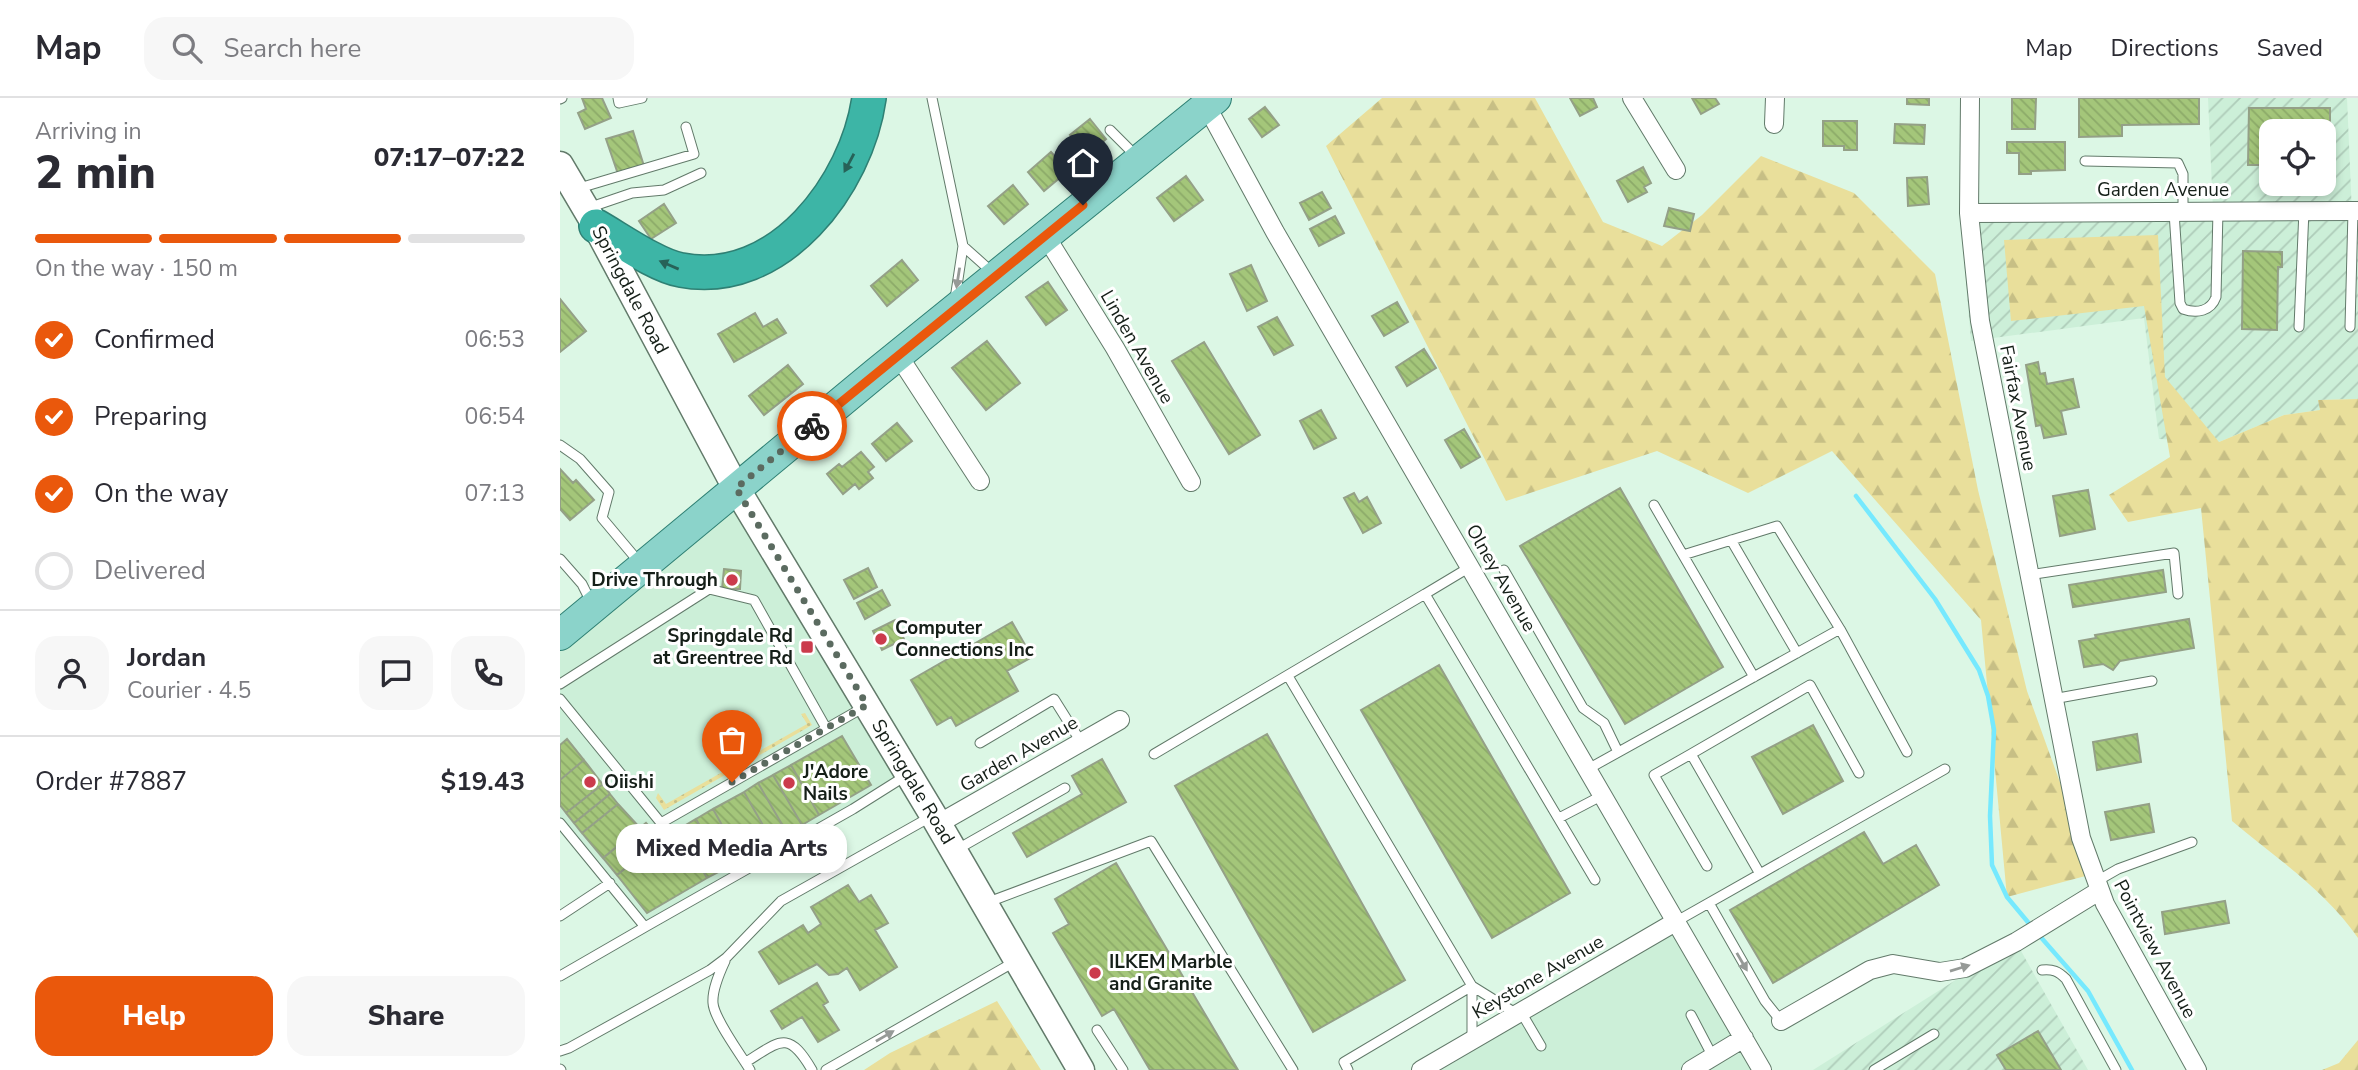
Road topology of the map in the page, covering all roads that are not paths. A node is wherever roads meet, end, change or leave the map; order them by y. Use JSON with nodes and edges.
{"nodes":[{"id":1,"x":618,"y":98,"type":"edge"},
{"id":2,"x":642,"y":98,"type":"edge"},
{"id":3,"x":869,"y":98,"type":"edge"},
{"id":4,"x":932,"y":98,"type":"edge"},
{"id":5,"x":1632,"y":98,"type":"edge"},
{"id":6,"x":1775,"y":98,"type":"edge"},
{"id":7,"x":1970,"y":98,"type":"edge"},
{"id":8,"x":1211,"y":102,"type":"edge"},
{"id":9,"x":1774,"y":124,"type":"dead end"},
{"id":10,"x":686,"y":127,"type":"dead end"},
{"id":11,"x":1110,"y":130,"type":"dead end"},
{"id":12,"x":1139,"y":159,"type":"junction"},
{"id":13,"x":2085,"y":161,"type":"dead end"},
{"id":14,"x":1676,"y":170,"type":"dead end"},
{"id":15,"x":701,"y":173,"type":"dead end"},
{"id":16,"x":574,"y":189,"type":"edge"},
{"id":17,"x":2178,"y":210,"type":"junction"},
{"id":18,"x":2218,"y":210,"type":"junction"},
{"id":19,"x":2304,"y":210,"type":"junction"},
{"id":20,"x":2356,"y":211,"type":"edge"},
{"id":21,"x":1969,"y":213,"type":"junction"},
{"id":22,"x":1045,"y":235,"type":"junction"},
{"id":23,"x":963,"y":246,"type":"junction"},
{"id":24,"x":996,"y":275,"type":"junction"},
{"id":25,"x":953,"y":310,"type":"junction"},
{"id":26,"x":2299,"y":327,"type":"dead end"},
{"id":27,"x":2350,"y":327,"type":"dead end"},
{"id":28,"x":898,"y":355,"type":"junction"},
{"id":29,"x":560,"y":445,"type":"edge"},
{"id":30,"x":979,"y":481,"type":"dead end"},
{"id":31,"x":1191,"y":482,"type":"dead end"},
{"id":32,"x":736,"y":488,"type":"junction"},
{"id":33,"x":1654,"y":505,"type":"dead end"},
{"id":34,"x":1731,"y":540,"type":"junction"},
{"id":35,"x":1684,"y":555,"type":"junction"},
{"id":36,"x":560,"y":559,"type":"edge"},
{"id":37,"x":643,"y":566,"type":"junction"},
{"id":38,"x":1470,"y":567,"type":"junction"},
{"id":39,"x":1504,"y":570,"type":"dead end"},
{"id":40,"x":2029,"y":575,"type":"junction"},
{"id":41,"x":1425,"y":594,"type":"junction"},
{"id":42,"x":2178,"y":594,"type":"dead end"},
{"id":43,"x":594,"y":607,"type":"junction"},
{"id":44,"x":1840,"y":629,"type":"junction"},
{"id":45,"x":560,"y":635,"type":"edge"},
{"id":46,"x":1797,"y":653,"type":"junction"},
{"id":47,"x":1288,"y":676,"type":"junction"},
{"id":48,"x":1754,"y":677,"type":"junction"},
{"id":49,"x":2152,"y":681,"type":"dead end"},
{"id":50,"x":560,"y":684,"type":"edge"},
{"id":51,"x":560,"y":699,"type":"edge"},
{"id":52,"x":2053,"y":699,"type":"junction"},
{"id":53,"x":867,"y":705,"type":"junction"},
{"id":54,"x":1120,"y":720,"type":"dead end"},
{"id":55,"x":2057,"y":722,"type":"joint"},
{"id":56,"x":826,"y":728,"type":"junction"},
{"id":57,"x":1081,"y":742,"type":"junction"},
{"id":58,"x":980,"y":743,"type":"dead end"},
{"id":59,"x":1618,"y":751,"type":"junction"},
{"id":60,"x":1907,"y":752,"type":"dead end"},
{"id":61,"x":1154,"y":754,"type":"dead end"},
{"id":62,"x":1691,"y":754,"type":"junction"},
{"id":63,"x":1588,"y":769,"type":"junction"},
{"id":64,"x":1945,"y":769,"type":"dead end"},
{"id":65,"x":1859,"y":773,"type":"dead end"},
{"id":66,"x":908,"y":774,"type":"junction"},
{"id":67,"x":1065,"y":788,"type":"dead end"},
{"id":68,"x":1603,"y":795,"type":"junction"},
{"id":69,"x":1559,"y":818,"type":"junction"},
{"id":70,"x":936,"y":820,"type":"junction"},
{"id":71,"x":560,"y":823,"type":"edge"},
{"id":72,"x":2192,"y":842,"type":"dead end"},
{"id":73,"x":954,"y":851,"type":"junction"},
{"id":74,"x":1707,"y":866,"type":"dead end"},
{"id":75,"x":1760,"y":874,"type":"junction"},
{"id":76,"x":1595,"y":880,"type":"dead end"},
{"id":77,"x":610,"y":883,"type":"junction"},
{"id":78,"x":2097,"y":886,"type":"junction"},
{"id":79,"x":1709,"y":903,"type":"junction"},
{"id":80,"x":985,"y":904,"type":"junction"},
{"id":81,"x":560,"y":916,"type":"edge"},
{"id":82,"x":1677,"y":921,"type":"junction"},
{"id":83,"x":645,"y":927,"type":"junction"},
{"id":84,"x":726,"y":958,"type":"junction"},
{"id":85,"x":1018,"y":960,"type":"junction"},
{"id":86,"x":2042,"y":970,"type":"dead end"},
{"id":87,"x":560,"y":976,"type":"edge"},
{"id":88,"x":1472,"y":986,"type":"junction"},
{"id":89,"x":1519,"y":1013,"type":"junction"},
{"id":90,"x":1691,"y":1015,"type":"dead end"},
{"id":91,"x":1781,"y":1021,"type":"joint"},
{"id":92,"x":1097,"y":1030,"type":"dead end"},
{"id":93,"x":1934,"y":1034,"type":"dead end"},
{"id":94,"x":1744,"y":1038,"type":"junction"},
{"id":95,"x":1472,"y":1040,"type":"junction"},
{"id":96,"x":1541,"y":1046,"type":"dead end"},
{"id":97,"x":560,"y":1051,"type":"edge"},
{"id":98,"x":1713,"y":1057,"type":"junction"},
{"id":99,"x":748,"y":1066,"type":"edge"},
{"id":100,"x":812,"y":1070,"type":"edge"},
{"id":101,"x":826,"y":1070,"type":"edge"},
{"id":102,"x":1081,"y":1070,"type":"edge"},
{"id":103,"x":1123,"y":1070,"type":"edge"},
{"id":104,"x":1293,"y":1070,"type":"edge"},
{"id":105,"x":1348,"y":1070,"type":"edge"},
{"id":106,"x":1421,"y":1070,"type":"edge"},
{"id":107,"x":1691,"y":1070,"type":"edge"},
{"id":108,"x":1762,"y":1070,"type":"edge"},
{"id":109,"x":1874,"y":1070,"type":"edge"},
{"id":110,"x":2116,"y":1070,"type":"edge"},
{"id":111,"x":2197,"y":1070,"type":"edge"}],
"edges":[{"from":1,"to":2,"type":"lane"},
{"from":3,"to":16,"type":"highway","one_way":true},
{"from":4,"to":23,"type":"lane"},
{"from":5,"to":14,"type":"street"},
{"from":6,"to":9,"type":"street"},
{"from":7,"to":21,"type":"street","name":"Fairfax Avenue"},
{"from":8,"to":12,"type":"main road"},
{"from":8,"to":38,"type":"street","name":"Olney Avenue"},
{"from":10,"to":16,"type":"lane"},
{"from":11,"to":12,"type":"lane"},
{"from":12,"to":22,"type":"main road"},
{"from":13,"to":17,"type":"lane"},
{"from":15,"to":16,"type":"lane"},
{"from":16,"to":32,"type":"main road","name":"Springdale Road"},
{"from":17,"to":18,"type":"street","name":"Garden Avenue"},
{"from":17,"to":18,"type":"lane"},
{"from":17,"to":21,"type":"street","name":"Garden Avenue"},
{"from":18,"to":19,"type":"street","name":"Garden Avenue"},
{"from":19,"to":20,"type":"street","name":"Garden Avenue"},
{"from":19,"to":26,"type":"lane"},
{"from":20,"to":27,"type":"lane"},
{"from":21,"to":40,"type":"street","name":"Fairfax Avenue"},
{"from":22,"to":24,"type":"main road"},
{"from":22,"to":31,"type":"street","name":"Linden Avenue"},
{"from":23,"to":24,"type":"lane"},
{"from":23,"to":25,"type":"lane","one_way":true},
{"from":24,"to":25,"type":"main road"},
{"from":25,"to":28,"type":"main road"},
{"from":28,"to":30,"type":"street"},
{"from":28,"to":32,"type":"main road"},
{"from":29,"to":37,"type":"lane"},
{"from":32,"to":37,"type":"main road"},
{"from":32,"to":53,"type":"main road","name":"Springdale Road"},
{"from":33,"to":35,"type":"lane"},
{"from":34,"to":35,"type":"lane"},
{"from":34,"to":44,"type":"lane"},
{"from":34,"to":46,"type":"lane"},
{"from":35,"to":48,"type":"lane"},
{"from":36,"to":43,"type":"lane"},
{"from":37,"to":43,"type":"main road"},
{"from":38,"to":41,"type":"lane"},
{"from":38,"to":63,"type":"street","name":"Olney Avenue"},
{"from":39,"to":59,"type":"lane"},
{"from":40,"to":42,"type":"lane"},
{"from":40,"to":52,"type":"street","name":"Fairfax Avenue"},
{"from":41,"to":47,"type":"lane"},
{"from":41,"to":69,"type":"lane"},
{"from":43,"to":45,"type":"main road"},
{"from":44,"to":46,"type":"lane"},
{"from":44,"to":60,"type":"lane"},
{"from":46,"to":48,"type":"lane"},
{"from":47,"to":61,"type":"lane"},
{"from":47,"to":88,"type":"lane"},
{"from":48,"to":59,"type":"lane"},
{"from":49,"to":52,"type":"lane"},
{"from":50,"to":56,"type":"lane"},
{"from":51,"to":56,"type":"lane"},
{"from":52,"to":55,"type":"street","name":"Fairfax Avenue"},
{"from":53,"to":56,"type":"lane"},
{"from":53,"to":66,"type":"main road","name":"Springdale Road"},
{"from":54,"to":57,"type":"street","name":"Garden Avenue"},
{"from":55,"to":78,"type":"street","name":"Pointview Avenue"},
{"from":57,"to":58,"type":"lane"},
{"from":57,"to":70,"type":"street","name":"Garden Avenue"},
{"from":59,"to":63,"type":"lane"},
{"from":62,"to":65,"type":"lane"},
{"from":62,"to":74,"type":"lane"},
{"from":62,"to":75,"type":"lane"},
{"from":63,"to":68,"type":"street","name":"Olney Avenue"},
{"from":64,"to":75,"type":"lane"},
{"from":66,"to":70,"type":"main road","name":"Springdale Road"},
{"from":66,"to":83,"type":"lane"},
{"from":67,"to":73,"type":"lane"},
{"from":68,"to":69,"type":"lane"},
{"from":68,"to":82,"type":"street","name":"Olney Avenue"},
{"from":69,"to":76,"type":"lane"},
{"from":70,"to":73,"type":"main road","name":"Springdale Road"},
{"from":70,"to":84,"type":"lane"},
{"from":71,"to":77,"type":"lane"},
{"from":72,"to":78,"type":"lane"},
{"from":73,"to":80,"type":"main road","name":"Springdale Road"},
{"from":75,"to":79,"type":"lane"},
{"from":77,"to":81,"type":"lane"},
{"from":77,"to":83,"type":"lane"},
{"from":91,"to":78,"type":"street","one_way":true},
{"from":78,"to":111,"type":"street","name":"Pointview Avenue"},
{"from":79,"to":82,"type":"lane"},
{"from":79,"to":91,"type":"lane","one_way":true},
{"from":80,"to":85,"type":"main road","name":"Springdale Road"},
{"from":80,"to":104,"type":"lane"},
{"from":82,"to":89,"type":"street","name":"Keystone Avenue"},
{"from":82,"to":94,"type":"street","name":"Olney Avenue"},
{"from":83,"to":87,"type":"lane"},
{"from":84,"to":97,"type":"lane"},
{"from":84,"to":99,"type":"lane"},
{"from":101,"to":85,"type":"lane","one_way":true},
{"from":85,"to":102,"type":"main road","name":"Springdale Road"},
{"from":86,"to":110,"type":"lane"},
{"from":88,"to":89,"type":"lane"},
{"from":88,"to":95,"type":"lane"},
{"from":88,"to":105,"type":"lane"},
{"from":89,"to":95,"type":"street","name":"Keystone Avenue"},
{"from":89,"to":96,"type":"lane"},
{"from":90,"to":98,"type":"lane"},
{"from":92,"to":103,"type":"lane"},
{"from":93,"to":109,"type":"lane"},
{"from":94,"to":98,"type":"street"},
{"from":94,"to":108,"type":"street","name":"Olney Avenue"},
{"from":95,"to":106,"type":"street","name":"Keystone Avenue"},
{"from":98,"to":107,"type":"street"},
{"from":99,"to":100,"type":"lane"}]}
